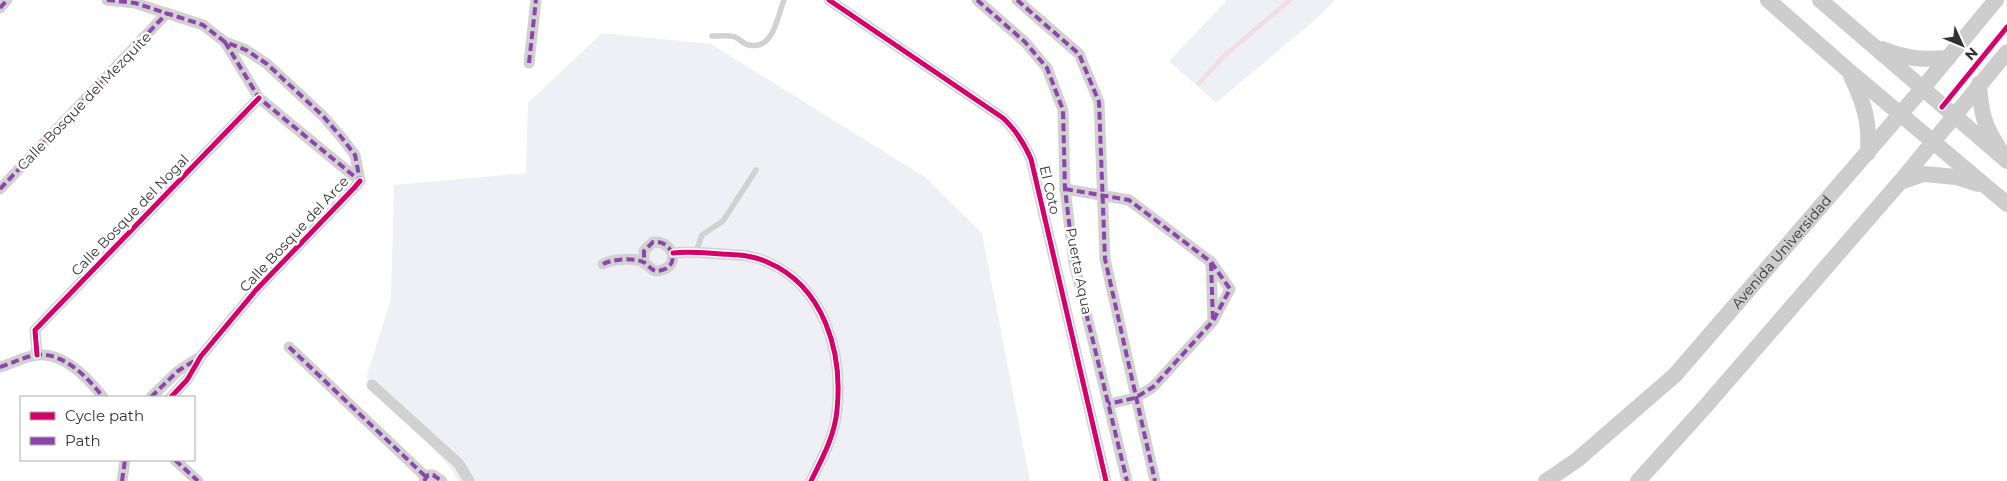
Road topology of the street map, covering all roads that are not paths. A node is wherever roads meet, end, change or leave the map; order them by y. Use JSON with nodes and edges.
{"nodes":[{"id":1,"x":7,"y":0,"type":"edge"},
{"id":2,"x":107,"y":0,"type":"edge"},
{"id":3,"x":536,"y":0,"type":"edge"},
{"id":4,"x":784,"y":0,"type":"edge"},
{"id":5,"x":829,"y":0,"type":"edge"},
{"id":6,"x":977,"y":0,"type":"edge"},
{"id":7,"x":1017,"y":0,"type":"edge"},
{"id":8,"x":1768,"y":0,"type":"edge"},
{"id":9,"x":1820,"y":0,"type":"edge"},
{"id":10,"x":1996,"y":0,"type":"edge"},
{"id":11,"x":0,"y":8,"type":"edge"},
{"id":12,"x":167,"y":13,"type":"junction"},
{"id":13,"x":712,"y":36,"type":"dead end"},
{"id":14,"x":225,"y":42,"type":"junction"},
{"id":15,"x":1870,"y":44,"type":"junction"},
{"id":16,"x":2007,"y":52,"type":"edge"},
{"id":17,"x":1948,"y":58,"type":"junction"},
{"id":18,"x":529,"y":63,"type":"dead end"},
{"id":19,"x":1849,"y":71,"type":"junction"},
{"id":20,"x":1979,"y":84,"type":"junction"},
{"id":21,"x":1922,"y":89,"type":"junction"},
{"id":22,"x":259,"y":98,"type":"junction"},
{"id":23,"x":1900,"y":114,"type":"junction"},
{"id":24,"x":1953,"y":117,"type":"junction"},
{"id":25,"x":1932,"y":142,"type":"junction"},
{"id":26,"x":1868,"y":153,"type":"junction"},
{"id":27,"x":2007,"y":161,"type":"edge"},
{"id":28,"x":756,"y":170,"type":"dead end"},
{"id":29,"x":360,"y":180,"type":"junction"},
{"id":30,"x":1900,"y":182,"type":"junction"},
{"id":31,"x":1987,"y":187,"type":"junction"},
{"id":32,"x":0,"y":189,"type":"edge"},
{"id":33,"x":1065,"y":189,"type":"junction"},
{"id":34,"x":1101,"y":195,"type":"junction"},
{"id":35,"x":2007,"y":204,"type":"edge"},
{"id":36,"x":696,"y":252,"type":"junction"},
{"id":37,"x":673,"y":254,"type":"junction"},
{"id":38,"x":1210,"y":262,"type":"junction"},
{"id":39,"x":644,"y":263,"type":"junction"},
{"id":40,"x":603,"y":264,"type":"dead end"},
{"id":41,"x":1212,"y":321,"type":"junction"},
{"id":42,"x":289,"y":347,"type":"dead end"},
{"id":43,"x":37,"y":355,"type":"junction"},
{"id":44,"x":201,"y":356,"type":"junction"},
{"id":45,"x":0,"y":367,"type":"edge"},
{"id":46,"x":372,"y":385,"type":"dead end"},
{"id":47,"x":102,"y":396,"type":"edge"},
{"id":48,"x":152,"y":396,"type":"edge"},
{"id":49,"x":172,"y":396,"type":"edge"},
{"id":50,"x":1136,"y":398,"type":"junction"},
{"id":51,"x":1108,"y":404,"type":"junction"},
{"id":52,"x":125,"y":461,"type":"edge"},
{"id":53,"x":176,"y":461,"type":"edge"},
{"id":54,"x":425,"y":479,"type":"edge"},
{"id":55,"x":122,"y":481,"type":"edge"},
{"id":56,"x":198,"y":481,"type":"edge"},
{"id":57,"x":442,"y":481,"type":"edge"},
{"id":58,"x":469,"y":481,"type":"edge"},
{"id":59,"x":811,"y":481,"type":"edge"},
{"id":60,"x":1106,"y":481,"type":"edge"},
{"id":61,"x":1127,"y":481,"type":"edge"},
{"id":62,"x":1155,"y":481,"type":"edge"},
{"id":63,"x":1546,"y":481,"type":"edge"},
{"id":64,"x":1638,"y":481,"type":"edge"}],
"edges":[{"from":1,"to":11,"type":"street"},
{"from":2,"to":12,"type":"street"},
{"from":3,"to":18,"type":"street"},
{"from":4,"to":13,"type":"lane"},
{"from":5,"to":60,"type":"street","name":"El Coto"},
{"from":6,"to":33,"type":"street","name":"Puerta Aqua"},
{"from":7,"to":34,"type":"street","name":"Puerta Aqua"},
{"from":8,"to":19,"type":"main road"},
{"from":9,"to":15,"type":"main road"},
{"from":10,"to":17,"type":"main road","name":"Avenida Universidad"},
{"from":12,"to":14,"type":"street"},
{"from":12,"to":32,"type":"street","name":"Calle Bosque del Mezquite"},
{"from":14,"to":22,"type":"street"},
{"from":14,"to":29,"type":"street"},
{"from":15,"to":17,"type":"main road"},
{"from":15,"to":21,"type":"main road"},
{"from":16,"to":20,"type":"main road"},
{"from":17,"to":21,"type":"main road","name":"Avenida Universidad"},
{"from":19,"to":23,"type":"main road"},
{"from":19,"to":26,"type":"main road"},
{"from":20,"to":24,"type":"main road"},
{"from":20,"to":27,"type":"main road"},
{"from":21,"to":23,"type":"main road","name":"Avenida Universidad"},
{"from":21,"to":24,"type":"main road"},
{"from":22,"to":29,"type":"street"},
{"from":22,"to":43,"type":"street","name":"Calle Bosque del Nogal"},
{"from":23,"to":25,"type":"main road"},
{"from":23,"to":26,"type":"main road","name":"Avenida Universidad"},
{"from":24,"to":25,"type":"main road"},
{"from":24,"to":27,"type":"main road"},
{"from":25,"to":30,"type":"main road"},
{"from":25,"to":31,"type":"main road"},
{"from":26,"to":63,"type":"main road","name":"Avenida Universidad"},
{"from":28,"to":36,"type":"lane"},
{"from":29,"to":44,"type":"street","name":"Calle Bosque del Arce"},
{"from":30,"to":31,"type":"main road"},
{"from":30,"to":64,"type":"main road"},
{"from":31,"to":35,"type":"main road"},
{"from":33,"to":34,"type":"street"},
{"from":33,"to":51,"type":"street","name":"Puerta Aqua"},
{"from":34,"to":38,"type":"street"},
{"from":34,"to":50,"type":"street","name":"Puerta Aqua"},
{"from":36,"to":37,"type":"street"},
{"from":36,"to":59,"type":"street"},
{"from":37,"to":39,"type":"street"},
{"from":37,"to":39,"type":"street"},
{"from":38,"to":41,"type":"street"},
{"from":38,"to":41,"type":"street"},
{"from":39,"to":40,"type":"street"},
{"from":41,"to":50,"type":"street"},
{"from":42,"to":54,"type":"street"},
{"from":43,"to":45,"type":"street"},
{"from":43,"to":47,"type":"street"},
{"from":44,"to":48,"type":"street","name":"Calle Bosque del Arce"},
{"from":44,"to":49,"type":"street","name":"Calle Bosque del Arce"},
{"from":46,"to":58,"type":"street"},
{"from":50,"to":51,"type":"street"},
{"from":50,"to":62,"type":"street","name":"Puerta Aqua"},
{"from":51,"to":61,"type":"street","name":"Puerta Aqua"},
{"from":52,"to":55,"type":"street"},
{"from":53,"to":56,"type":"street"},
{"from":54,"to":57,"type":"street"}]}
